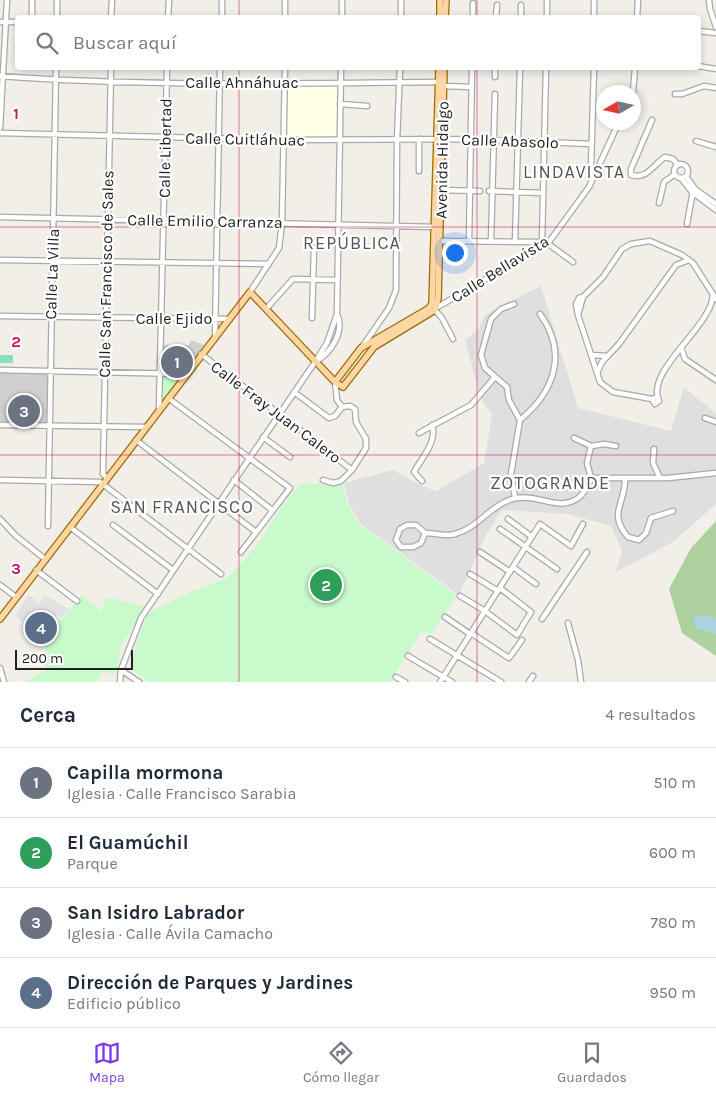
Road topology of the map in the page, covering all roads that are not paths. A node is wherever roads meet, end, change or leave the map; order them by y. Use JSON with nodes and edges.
{"nodes":[{"id":1,"x":7,"y":0,"type":"edge"},
{"id":2,"x":32,"y":0,"type":"edge"},
{"id":3,"x":57,"y":0,"type":"edge"},
{"id":4,"x":112,"y":0,"type":"edge"},
{"id":5,"x":169,"y":0,"type":"edge"},
{"id":6,"x":222,"y":0,"type":"edge"},
{"id":7,"x":285,"y":0,"type":"edge"},
{"id":8,"x":342,"y":0,"type":"edge"},
{"id":9,"x":401,"y":0,"type":"edge"},
{"id":10,"x":440,"y":0,"type":"edge"},
{"id":11,"x":446,"y":0,"type":"edge"},
{"id":12,"x":547,"y":0,"type":"edge"},
{"id":13,"x":594,"y":0,"type":"edge"},
{"id":14,"x":638,"y":0,"type":"edge"},
{"id":15,"x":709,"y":0,"type":"edge"},
{"id":16,"x":473,"y":3,"type":"dead end"},
{"id":17,"x":497,"y":4,"type":"dead end"},
{"id":18,"x":521,"y":5,"type":"dead end"},
{"id":19,"x":32,"y":15,"type":"edge"},
{"id":20,"x":57,"y":15,"type":"edge"},
{"id":21,"x":111,"y":15,"type":"edge"},
{"id":22,"x":168,"y":15,"type":"edge"},
{"id":23,"x":222,"y":15,"type":"edge"},
{"id":24,"x":285,"y":15,"type":"edge"},
{"id":25,"x":342,"y":15,"type":"edge"},
{"id":26,"x":401,"y":15,"type":"edge"},
{"id":27,"x":440,"y":15,"type":"edge"},
{"id":28,"x":445,"y":15,"type":"edge"},
{"id":29,"x":473,"y":15,"type":"edge"},
{"id":30,"x":496,"y":15,"type":"edge"},
{"id":31,"x":521,"y":15,"type":"edge"},
{"id":32,"x":547,"y":15,"type":"edge"},
{"id":33,"x":594,"y":15,"type":"edge"},
{"id":34,"x":637,"y":15,"type":"edge"},
{"id":35,"x":0,"y":22,"type":"edge"},
{"id":36,"x":6,"y":22,"type":"junction"},
{"id":37,"x":15,"y":22,"type":"edge"},
{"id":38,"x":716,"y":26,"type":"edge"},
{"id":39,"x":701,"y":31,"type":"edge"},
{"id":40,"x":716,"y":33,"type":"edge"},
{"id":41,"x":701,"y":66,"type":"edge"},
{"id":42,"x":716,"y":69,"type":"edge"},
{"id":43,"x":56,"y":70,"type":"edge"},
{"id":44,"x":110,"y":70,"type":"edge"},
{"id":45,"x":167,"y":70,"type":"edge"},
{"id":46,"x":220,"y":70,"type":"edge"},
{"id":47,"x":285,"y":70,"type":"edge"},
{"id":48,"x":341,"y":70,"type":"edge"},
{"id":49,"x":400,"y":70,"type":"edge"},
{"id":50,"x":439,"y":70,"type":"edge"},
{"id":51,"x":444,"y":70,"type":"edge"},
{"id":52,"x":472,"y":70,"type":"edge"},
{"id":53,"x":496,"y":70,"type":"edge"},
{"id":54,"x":520,"y":70,"type":"edge"},
{"id":55,"x":546,"y":70,"type":"edge"},
{"id":56,"x":594,"y":70,"type":"edge"},
{"id":57,"x":635,"y":70,"type":"edge"},
{"id":58,"x":495,"y":77,"type":"dead end"},
{"id":59,"x":1,"y":79,"type":"edge"},
{"id":60,"x":56,"y":80,"type":"junction"},
{"id":61,"x":110,"y":81,"type":"junction"},
{"id":62,"x":167,"y":82,"type":"junction"},
{"id":63,"x":285,"y":82,"type":"junction"},
{"id":64,"x":341,"y":82,"type":"junction"},
{"id":65,"x":400,"y":82,"type":"junction"},
{"id":66,"x":219,"y":83,"type":"junction"},
{"id":67,"x":442,"y":83,"type":"junction"},
{"id":68,"x":634,"y":85,"type":"edge"},
{"id":69,"x":471,"y":87,"type":"junction"},
{"id":70,"x":716,"y":88,"type":"edge"},
{"id":71,"x":495,"y":94,"type":"dead end"},
{"id":72,"x":675,"y":94,"type":"dead end"},
{"id":73,"x":340,"y":104,"type":"junction"},
{"id":74,"x":367,"y":106,"type":"dead end"},
{"id":75,"x":652,"y":120,"type":"dead end"},
{"id":76,"x":0,"y":128,"type":"edge"},
{"id":77,"x":615,"y":130,"type":"edge"},
{"id":78,"x":0,"y":133,"type":"edge"},
{"id":79,"x":55,"y":134,"type":"junction"},
{"id":80,"x":109,"y":136,"type":"junction"},
{"id":81,"x":165,"y":138,"type":"junction"},
{"id":82,"x":219,"y":139,"type":"junction"},
{"id":83,"x":340,"y":139,"type":"junction"},
{"id":84,"x":419,"y":139,"type":"junction"},
{"id":85,"x":439,"y":139,"type":"junction"},
{"id":86,"x":470,"y":139,"type":"junction"},
{"id":87,"x":284,"y":140,"type":"junction"},
{"id":88,"x":397,"y":140,"type":"junction"},
{"id":89,"x":494,"y":140,"type":"junction"},
{"id":90,"x":518,"y":140,"type":"junction"},
{"id":91,"x":696,"y":141,"type":"dead end"},
{"id":92,"x":544,"y":142,"type":"junction"},
{"id":93,"x":591,"y":144,"type":"junction"},
{"id":94,"x":716,"y":147,"type":"edge"},
{"id":95,"x":678,"y":165,"type":"junction"},
{"id":96,"x":418,"y":171,"type":"dead end"},
{"id":97,"x":676,"y":174,"type":"junction"},
{"id":98,"x":684,"y":177,"type":"junction"},
{"id":99,"x":592,"y":180,"type":"junction"},
{"id":100,"x":441,"y":190,"type":"junction"},
{"id":101,"x":470,"y":190,"type":"junction"},
{"id":102,"x":693,"y":190,"type":"junction"},
{"id":103,"x":480,"y":191,"type":"dead end"},
{"id":104,"x":490,"y":191,"type":"junction"},
{"id":105,"x":516,"y":192,"type":"junction"},
{"id":106,"x":543,"y":193,"type":"junction"},
{"id":107,"x":659,"y":203,"type":"dead end"},
{"id":108,"x":716,"y":204,"type":"edge"},
{"id":109,"x":716,"y":210,"type":"edge"},
{"id":110,"x":0,"y":217,"type":"edge"},
{"id":111,"x":54,"y":218,"type":"junction"},
{"id":112,"x":107,"y":220,"type":"junction"},
{"id":113,"x":163,"y":220,"type":"junction"},
{"id":114,"x":216,"y":222,"type":"junction"},
{"id":115,"x":282,"y":223,"type":"junction"},
{"id":116,"x":338,"y":224,"type":"junction"},
{"id":117,"x":687,"y":224,"type":"dead end"},
{"id":118,"x":396,"y":226,"type":"junction"},
{"id":119,"x":437,"y":227,"type":"junction"},
{"id":120,"x":440,"y":241,"type":"junction"},
{"id":121,"x":468,"y":241,"type":"junction"},
{"id":122,"x":491,"y":241,"type":"junction"},
{"id":123,"x":515,"y":242,"type":"junction"},
{"id":124,"x":545,"y":243,"type":"junction"},
{"id":125,"x":314,"y":248,"type":"dead end"},
{"id":126,"x":674,"y":252,"type":"junction"},
{"id":127,"x":0,"y":260,"type":"edge"},
{"id":128,"x":689,"y":260,"type":"junction"},
{"id":129,"x":53,"y":261,"type":"junction"},
{"id":130,"x":573,"y":262,"type":"dead end"},
{"id":131,"x":106,"y":263,"type":"junction"},
{"id":132,"x":161,"y":263,"type":"junction"},
{"id":133,"x":216,"y":264,"type":"junction"},
{"id":134,"x":270,"y":264,"type":"junction"},
{"id":135,"x":676,"y":265,"type":"junction"},
{"id":136,"x":313,"y":280,"type":"junction"},
{"id":137,"x":337,"y":280,"type":"junction"},
{"id":138,"x":436,"y":280,"type":"junction"},
{"id":139,"x":250,"y":292,"type":"junction"},
{"id":140,"x":714,"y":297,"type":"edge"},
{"id":141,"x":514,"y":304,"type":"dead end"},
{"id":142,"x":713,"y":308,"type":"edge"},
{"id":143,"x":266,"y":309,"type":"junction"},
{"id":144,"x":436,"y":309,"type":"junction"},
{"id":145,"x":540,"y":314,"type":"dead end"},
{"id":146,"x":0,"y":316,"type":"edge"},
{"id":147,"x":51,"y":317,"type":"junction"},
{"id":148,"x":105,"y":318,"type":"junction"},
{"id":149,"x":216,"y":318,"type":"junction"},
{"id":150,"x":312,"y":318,"type":"dead end"},
{"id":151,"x":160,"y":319,"type":"junction"},
{"id":152,"x":228,"y":319,"type":"junction"},
{"id":153,"x":215,"y":336,"type":"junction"},
{"id":154,"x":453,"y":339,"type":"dead end"},
{"id":155,"x":681,"y":347,"type":"junction"},
{"id":156,"x":361,"y":348,"type":"junction"},
{"id":157,"x":201,"y":354,"type":"junction"},
{"id":158,"x":592,"y":355,"type":"junction"},
{"id":159,"x":607,"y":356,"type":"junction"},
{"id":160,"x":672,"y":359,"type":"junction"},
{"id":161,"x":685,"y":359,"type":"junction"},
{"id":162,"x":315,"y":362,"type":"junction"},
{"id":163,"x":0,"y":370,"type":"edge"},
{"id":164,"x":50,"y":371,"type":"junction"},
{"id":165,"x":105,"y":372,"type":"junction"},
{"id":166,"x":160,"y":373,"type":"junction"},
{"id":167,"x":186,"y":374,"type":"junction"},
{"id":168,"x":597,"y":374,"type":"junction"},
{"id":169,"x":495,"y":378,"type":"junction"},
{"id":170,"x":716,"y":380,"type":"edge"},
{"id":171,"x":335,"y":382,"type":"junction"},
{"id":172,"x":343,"y":387,"type":"junction"},
{"id":173,"x":294,"y":392,"type":"junction"},
{"id":174,"x":336,"y":396,"type":"junction"},
{"id":175,"x":168,"y":398,"type":"junction"},
{"id":176,"x":342,"y":407,"type":"junction"},
{"id":177,"x":159,"y":409,"type":"junction"},
{"id":178,"x":279,"y":414,"type":"junction"},
{"id":179,"x":705,"y":418,"type":"dead end"},
{"id":180,"x":520,"y":420,"type":"junction"},
{"id":181,"x":716,"y":422,"type":"edge"},
{"id":182,"x":0,"y":425,"type":"edge"},
{"id":183,"x":432,"y":425,"type":"junction"},
{"id":184,"x":49,"y":426,"type":"junction"},
{"id":185,"x":104,"y":427,"type":"junction"},
{"id":186,"x":145,"y":427,"type":"junction"},
{"id":187,"x":419,"y":433,"type":"dead end"},
{"id":188,"x":263,"y":437,"type":"junction"},
{"id":189,"x":574,"y":438,"type":"dead end"},
{"id":190,"x":136,"y":440,"type":"junction"},
{"id":191,"x":591,"y":446,"type":"junction"},
{"id":192,"x":616,"y":446,"type":"dead end"},
{"id":193,"x":654,"y":449,"type":"dead end"},
{"id":194,"x":290,"y":457,"type":"dead end"},
{"id":195,"x":250,"y":458,"type":"junction"},
{"id":196,"x":352,"y":470,"type":"junction"},
{"id":197,"x":716,"y":473,"type":"edge"},
{"id":198,"x":591,"y":478,"type":"junction"},
{"id":199,"x":625,"y":478,"type":"junction"},
{"id":200,"x":660,"y":478,"type":"junction"},
{"id":201,"x":0,"y":480,"type":"edge"},
{"id":202,"x":234,"y":480,"type":"junction"},
{"id":203,"x":323,"y":480,"type":"dead end"},
{"id":204,"x":48,"y":481,"type":"junction"},
{"id":205,"x":105,"y":481,"type":"junction"},
{"id":206,"x":422,"y":481,"type":"dead end"},
{"id":207,"x":515,"y":498,"type":"junction"},
{"id":208,"x":218,"y":504,"type":"junction"},
{"id":209,"x":272,"y":510,"type":"junction"},
{"id":210,"x":673,"y":511,"type":"dead end"},
{"id":211,"x":0,"y":519,"type":"edge"},
{"id":212,"x":508,"y":519,"type":"dead end"},
{"id":213,"x":583,"y":524,"type":"dead end"},
{"id":214,"x":113,"y":525,"type":"dead end"},
{"id":215,"x":48,"y":526,"type":"dead end"},
{"id":216,"x":70,"y":527,"type":"junction"},
{"id":217,"x":500,"y":529,"type":"dead end"},
{"id":218,"x":256,"y":532,"type":"junction"},
{"id":219,"x":425,"y":534,"type":"junction"},
{"id":220,"x":532,"y":536,"type":"junction"},
{"id":221,"x":526,"y":547,"type":"junction"},
{"id":222,"x":188,"y":549,"type":"junction"},
{"id":223,"x":241,"y":552,"type":"dead end"},
{"id":224,"x":480,"y":552,"type":"dead end"},
{"id":225,"x":587,"y":552,"type":"dead end"},
{"id":226,"x":45,"y":559,"type":"junction"},
{"id":227,"x":513,"y":567,"type":"junction"},
{"id":228,"x":36,"y":570,"type":"junction"},
{"id":229,"x":173,"y":570,"type":"junction"},
{"id":230,"x":557,"y":570,"type":"dead end"},
{"id":231,"x":510,"y":572,"type":"junction"},
{"id":232,"x":221,"y":574,"type":"dead end"},
{"id":233,"x":470,"y":574,"type":"dead end"},
{"id":234,"x":536,"y":584,"type":"dead end"},
{"id":235,"x":0,"y":585,"type":"edge"},
{"id":236,"x":499,"y":589,"type":"junction"},
{"id":237,"x":158,"y":594,"type":"junction"},
{"id":238,"x":460,"y":596,"type":"dead end"},
{"id":239,"x":16,"y":597,"type":"junction"},
{"id":240,"x":76,"y":601,"type":"dead end"},
{"id":241,"x":485,"y":611,"type":"junction"},
{"id":242,"x":445,"y":617,"type":"dead end"},
{"id":243,"x":0,"y":619,"type":"edge"},
{"id":244,"x":542,"y":619,"type":"dead end"},
{"id":245,"x":568,"y":623,"type":"dead end"},
{"id":246,"x":470,"y":633,"type":"junction"},
{"id":247,"x":430,"y":639,"type":"dead end"},
{"id":248,"x":522,"y":640,"type":"dead end"},
{"id":249,"x":457,"y":655,"type":"junction"},
{"id":250,"x":408,"y":656,"type":"dead end"},
{"id":251,"x":0,"y":668,"type":"edge"},
{"id":252,"x":121,"y":670,"type":"junction"},
{"id":253,"x":533,"y":676,"type":"dead end"},
{"id":254,"x":396,"y":677,"type":"dead end"},
{"id":255,"x":442,"y":680,"type":"edge"},
{"id":256,"x":4,"y":682,"type":"edge"},
{"id":257,"x":120,"y":682,"type":"edge"},
{"id":258,"x":138,"y":682,"type":"edge"},
{"id":259,"x":405,"y":682,"type":"edge"},
{"id":260,"x":452,"y":682,"type":"edge"},
{"id":261,"x":501,"y":682,"type":"edge"},
{"id":262,"x":529,"y":682,"type":"edge"},
{"id":263,"x":581,"y":682,"type":"edge"}],
"edges":[{"from":1,"to":36,"type":"street"},
{"from":2,"to":19,"type":"street"},
{"from":3,"to":20,"type":"street"},
{"from":4,"to":21,"type":"street"},
{"from":5,"to":22,"type":"street"},
{"from":6,"to":23,"type":"street"},
{"from":7,"to":24,"type":"street"},
{"from":8,"to":25,"type":"street"},
{"from":9,"to":26,"type":"street"},
{"from":10,"to":27,"type":"main road"},
{"from":11,"to":28,"type":"main road"},
{"from":12,"to":32,"type":"street"},
{"from":13,"to":33,"type":"street"},
{"from":14,"to":34,"type":"street"},
{"from":15,"to":38,"type":"street"},
{"from":16,"to":29,"type":"street"},
{"from":17,"to":30,"type":"street"},
{"from":18,"to":31,"type":"street"},
{"from":35,"to":36,"type":"street"},
{"from":36,"to":37,"type":"street"},
{"from":36,"to":59,"type":"street"},
{"from":39,"to":40,"type":"street"},
{"from":41,"to":42,"type":"street"},
{"from":43,"to":60,"type":"street","name":"Calle La Villa"},
{"from":44,"to":61,"type":"street","name":"Calle San Francisco de Sales"},
{"from":45,"to":62,"type":"street","name":"Calle Libertad"},
{"from":46,"to":66,"type":"street"},
{"from":47,"to":63,"type":"street"},
{"from":48,"to":64,"type":"street"},
{"from":49,"to":65,"type":"street"},
{"from":50,"to":67,"type":"main road","name":"Avenida Hidalgo"},
{"from":51,"to":67,"type":"main road","name":"Avenida Hidalgo"},
{"from":52,"to":69,"type":"street"},
{"from":53,"to":58,"type":"street"},
{"from":54,"to":90,"type":"street"},
{"from":55,"to":92,"type":"street"},
{"from":56,"to":93,"type":"street"},
{"from":57,"to":68,"type":"street"},
{"from":59,"to":60,"type":"street","name":"Calle Ahnáhuac"},
{"from":59,"to":76,"type":"street"},
{"from":60,"to":61,"type":"street","name":"Calle Ahnáhuac"},
{"from":60,"to":79,"type":"street","name":"Calle La Villa"},
{"from":61,"to":62,"type":"street","name":"Calle Ahnáhuac"},
{"from":61,"to":80,"type":"street","name":"Calle San Francisco de Sales"},
{"from":62,"to":66,"type":"street","name":"Calle Ahnáhuac"},
{"from":62,"to":81,"type":"street","name":"Calle Libertad"},
{"from":63,"to":64,"type":"street","name":"Calle Ahnáhuac"},
{"from":63,"to":66,"type":"street","name":"Calle Ahnáhuac"},
{"from":63,"to":87,"type":"street"},
{"from":64,"to":65,"type":"street","name":"Calle Ahnáhuac"},
{"from":64,"to":73,"type":"street"},
{"from":65,"to":67,"type":"street","name":"Calle Ahnáhuac"},
{"from":65,"to":88,"type":"street"},
{"from":66,"to":82,"type":"street"},
{"from":67,"to":69,"type":"street","name":"Calle Ahnáhuac"},
{"from":67,"to":85,"type":"main road","name":"Avenida Hidalgo"},
{"from":69,"to":86,"type":"street"},
{"from":70,"to":72,"type":"street"},
{"from":71,"to":89,"type":"street"},
{"from":73,"to":74,"type":"street"},
{"from":73,"to":83,"type":"street"},
{"from":75,"to":95,"type":"street"},
{"from":77,"to":99,"type":"street","name":"Calle Bellavista"},
{"from":78,"to":79,"type":"street","name":"Calle Cuitláhuac"},
{"from":79,"to":80,"type":"street","name":"Calle Cuitláhuac"},
{"from":79,"to":111,"type":"street","name":"Calle La Villa"},
{"from":80,"to":81,"type":"street","name":"Calle Cuitláhuac"},
{"from":80,"to":112,"type":"street","name":"Calle San Francisco de Sales"},
{"from":81,"to":82,"type":"street","name":"Calle Cuitláhuac"},
{"from":81,"to":113,"type":"street","name":"Calle Libertad"},
{"from":82,"to":87,"type":"street","name":"Calle Cuitláhuac"},
{"from":82,"to":114,"type":"street"},
{"from":83,"to":87,"type":"street","name":"Calle Cuitláhuac"},
{"from":83,"to":88,"type":"street","name":"Calle Abasolo"},
{"from":83,"to":116,"type":"street"},
{"from":84,"to":85,"type":"street","name":"Calle Abasolo"},
{"from":84,"to":88,"type":"street","name":"Calle Abasolo"},
{"from":84,"to":96,"type":"street"},
{"from":85,"to":86,"type":"street","name":"Calle Abasolo"},
{"from":85,"to":100,"type":"main road","name":"Avenida Hidalgo"},
{"from":85,"to":119,"type":"main road","name":"Avenida Hidalgo"},
{"from":86,"to":89,"type":"street","name":"Calle Abasolo"},
{"from":86,"to":101,"type":"street"},
{"from":87,"to":115,"type":"street"},
{"from":88,"to":118,"type":"street"},
{"from":89,"to":90,"type":"street","name":"Calle Abasolo"},
{"from":89,"to":104,"type":"street"},
{"from":90,"to":92,"type":"street","name":"Calle Abasolo"},
{"from":90,"to":105,"type":"street"},
{"from":91,"to":94,"type":"street"},
{"from":92,"to":93,"type":"street","name":"Calle Abasolo"},
{"from":92,"to":106,"type":"street"},
{"from":93,"to":99,"type":"street"},
{"from":95,"to":97,"type":"street"},
{"from":95,"to":98,"type":"street"},
{"from":97,"to":98,"type":"street"},
{"from":97,"to":107,"type":"street"},
{"from":98,"to":102,"type":"street"},
{"from":99,"to":124,"type":"street","name":"Calle Bellavista"},
{"from":100,"to":101,"type":"street"},
{"from":100,"to":119,"type":"main road","name":"Avenida Hidalgo"},
{"from":101,"to":103,"type":"street"},
{"from":101,"to":121,"type":"street"},
{"from":102,"to":108,"type":"street"},
{"from":102,"to":109,"type":"street"},
{"from":102,"to":117,"type":"street"},
{"from":104,"to":105,"type":"street"},
{"from":104,"to":122,"type":"street"},
{"from":105,"to":106,"type":"street"},
{"from":105,"to":123,"type":"street"},
{"from":106,"to":124,"type":"street"},
{"from":110,"to":111,"type":"street","name":"Calle Emilio Carranza"},
{"from":111,"to":112,"type":"street","name":"Calle Emilio Carranza"},
{"from":111,"to":129,"type":"street","name":"Calle La Villa"},
{"from":112,"to":113,"type":"street","name":"Calle Emilio Carranza"},
{"from":112,"to":131,"type":"street","name":"Calle San Francisco de Sales"},
{"from":113,"to":114,"type":"street","name":"Calle Emilio Carranza"},
{"from":113,"to":132,"type":"street","name":"Calle Libertad"},
{"from":114,"to":115,"type":"street","name":"Calle Emilio Carranza"},
{"from":114,"to":133,"type":"street"},
{"from":115,"to":116,"type":"street","name":"Calle Emilio Carranza"},
{"from":115,"to":134,"type":"street"},
{"from":116,"to":118,"type":"street","name":"Calle Emilio Carranza"},
{"from":116,"to":137,"type":"street"},
{"from":118,"to":119,"type":"street","name":"Calle Emilio Carranza"},
{"from":118,"to":156,"type":"street"},
{"from":119,"to":120,"type":"main road","name":"Avenida Hidalgo"},
{"from":119,"to":138,"type":"main road","name":"Avenida Hidalgo"},
{"from":120,"to":121,"type":"street"},
{"from":120,"to":138,"type":"main road","name":"Avenida Hidalgo"},
{"from":121,"to":122,"type":"street"},
{"from":122,"to":123,"type":"street"},
{"from":123,"to":124,"type":"street"},
{"from":124,"to":130,"type":"street"},
{"from":124,"to":144,"type":"street","name":"Calle Bellavista"},
{"from":125,"to":136,"type":"street"},
{"from":126,"to":128,"type":"street"},
{"from":126,"to":135,"type":"street"},
{"from":126,"to":158,"type":"street"},
{"from":127,"to":129,"type":"street"},
{"from":128,"to":135,"type":"street"},
{"from":128,"to":140,"type":"street"},
{"from":129,"to":131,"type":"street"},
{"from":129,"to":147,"type":"street","name":"Calle La Villa"},
{"from":131,"to":132,"type":"street"},
{"from":131,"to":148,"type":"street","name":"Calle San Francisco de Sales"},
{"from":132,"to":133,"type":"street"},
{"from":132,"to":151,"type":"street","name":"Calle Libertad"},
{"from":133,"to":134,"type":"street"},
{"from":133,"to":149,"type":"street"},
{"from":134,"to":139,"type":"street"},
{"from":135,"to":159,"type":"street"},
{"from":136,"to":137,"type":"street"},
{"from":136,"to":143,"type":"street"},
{"from":136,"to":150,"type":"street"},
{"from":137,"to":162,"type":"street"},
{"from":138,"to":144,"type":"main road","name":"Avenida Hidalgo"},
{"from":138,"to":156,"type":"main road","name":"Avenida Hidalgo"},
{"from":139,"to":143,"type":"main road"},
{"from":139,"to":152,"type":"main road"},
{"from":140,"to":142,"type":"street"},
{"from":141,"to":169,"type":"street"},
{"from":142,"to":155,"type":"street"},
{"from":143,"to":162,"type":"main road"},
{"from":144,"to":154,"type":"street"},
{"from":144,"to":172,"type":"main road"},
{"from":145,"to":180,"type":"street"},
{"from":146,"to":147,"type":"street","name":"Calle Ejido"},
{"from":147,"to":148,"type":"street","name":"Calle Ejido"},
{"from":147,"to":164,"type":"street","name":"Calle La Villa"},
{"from":148,"to":151,"type":"street","name":"Calle Ejido"},
{"from":148,"to":165,"type":"street","name":"Calle San Francisco de Sales"},
{"from":149,"to":151,"type":"street","name":"Calle Ejido"},
{"from":149,"to":152,"type":"street","name":"Calle Ejido"},
{"from":149,"to":153,"type":"street"},
{"from":151,"to":166,"type":"street","name":"Calle Libertad"},
{"from":152,"to":153,"type":"main road"},
{"from":153,"to":157,"type":"main road"},
{"from":155,"to":160,"type":"street"},
{"from":155,"to":161,"type":"street"},
{"from":156,"to":171,"type":"main road","name":"Avenida Hidalgo"},
{"from":157,"to":167,"type":"main road"},
{"from":157,"to":178,"type":"street","name":"Calle Fray Juan Calero"},
{"from":158,"to":159,"type":"street"},
{"from":158,"to":168,"type":"street"},
{"from":159,"to":168,"type":"street"},
{"from":160,"to":161,"type":"street"},
{"from":160,"to":168,"type":"street"},
{"from":161,"to":170,"type":"street"},
{"from":162,"to":171,"type":"main road"},
{"from":162,"to":173,"type":"street"},
{"from":163,"to":164,"type":"street"},
{"from":164,"to":165,"type":"street"},
{"from":164,"to":184,"type":"street","name":"Calle La Villa"},
{"from":165,"to":166,"type":"street"},
{"from":165,"to":185,"type":"street","name":"Calle San Francisco de Sales"},
{"from":166,"to":167,"type":"street"},
{"from":166,"to":177,"type":"street","name":"Calle Libertad"},
{"from":167,"to":175,"type":"main road"},
{"from":169,"to":180,"type":"street"},
{"from":169,"to":183,"type":"street"},
{"from":171,"to":172,"type":"main road"},
{"from":171,"to":174,"type":"street"},
{"from":172,"to":174,"type":"street"},
{"from":173,"to":176,"type":"street"},
{"from":173,"to":178,"type":"street"},
{"from":174,"to":176,"type":"street"},
{"from":175,"to":177,"type":"main road"},
{"from":175,"to":195,"type":"street"},
{"from":176,"to":196,"type":"street"},
{"from":177,"to":186,"type":"main road"},
{"from":178,"to":188,"type":"street"},
{"from":178,"to":196,"type":"street","name":"Calle Fray Juan Calero"},
{"from":179,"to":181,"type":"street"},
{"from":180,"to":207,"type":"street"},
{"from":182,"to":184,"type":"street"},
{"from":183,"to":187,"type":"street"},
{"from":183,"to":206,"type":"street"},
{"from":184,"to":185,"type":"street"},
{"from":184,"to":204,"type":"street","name":"Calle La Villa"},
{"from":185,"to":186,"type":"street"},
{"from":185,"to":205,"type":"street","name":"Calle San Francisco de Sales"},
{"from":186,"to":190,"type":"main road"},
{"from":188,"to":194,"type":"street"},
{"from":188,"to":195,"type":"street"},
{"from":189,"to":191,"type":"street"},
{"from":190,"to":205,"type":"main road"},
{"from":190,"to":208,"type":"street"},
{"from":191,"to":192,"type":"street"},
{"from":191,"to":198,"type":"street"},
{"from":193,"to":200,"type":"street"},
{"from":195,"to":202,"type":"street"},
{"from":195,"to":209,"type":"street"},
{"from":196,"to":203,"type":"street"},
{"from":197,"to":200,"type":"street"},
{"from":198,"to":199,"type":"street"},
{"from":198,"to":207,"type":"street"},
{"from":199,"to":200,"type":"street"},
{"from":199,"to":210,"type":"street"},
{"from":201,"to":204,"type":"street"},
{"from":202,"to":208,"type":"street"},
{"from":202,"to":209,"type":"street"},
{"from":204,"to":205,"type":"street"},
{"from":204,"to":215,"type":"street","name":"Calle La Villa"},
{"from":205,"to":216,"type":"main road"},
{"from":205,"to":222,"type":"street"},
{"from":207,"to":219,"type":"street"},
{"from":208,"to":218,"type":"street"},
{"from":208,"to":222,"type":"street"},
{"from":209,"to":218,"type":"street"},
{"from":211,"to":226,"type":"street"},
{"from":212,"to":220,"type":"street"},
{"from":213,"to":220,"type":"street"},
{"from":214,"to":229,"type":"street"},
{"from":216,"to":226,"type":"main road"},
{"from":216,"to":237,"type":"street"},
{"from":217,"to":221,"type":"street"},
{"from":218,"to":223,"type":"street"},
{"from":219,"to":219,"type":"street"},
{"from":220,"to":221,"type":"street"},
{"from":221,"to":227,"type":"street"},
{"from":221,"to":230,"type":"street"},
{"from":222,"to":229,"type":"street"},
{"from":222,"to":232,"type":"street"},
{"from":224,"to":231,"type":"street"},
{"from":225,"to":244,"type":"street"},
{"from":226,"to":228,"type":"main road"},
{"from":227,"to":231,"type":"street"},
{"from":227,"to":234,"type":"street"},
{"from":228,"to":239,"type":"main road"},
{"from":228,"to":240,"type":"street"},
{"from":229,"to":237,"type":"street"},
{"from":231,"to":236,"type":"street"},
{"from":233,"to":236,"type":"street"},
{"from":235,"to":239,"type":"street"},
{"from":236,"to":241,"type":"street"},
{"from":236,"to":241,"type":"street"},
{"from":237,"to":252,"type":"street"},
{"from":238,"to":241,"type":"street"},
{"from":239,"to":243,"type":"main road"},
{"from":241,"to":246,"type":"street"},
{"from":242,"to":246,"type":"street"},
{"from":245,"to":263,"type":"street"},
{"from":246,"to":248,"type":"street"},
{"from":246,"to":249,"type":"street"},
{"from":247,"to":249,"type":"street"},
{"from":249,"to":255,"type":"street"},
{"from":249,"to":261,"type":"street"},
{"from":250,"to":255,"type":"street"},
{"from":251,"to":256,"type":"street"},
{"from":252,"to":257,"type":"street"},
{"from":252,"to":258,"type":"street"},
{"from":253,"to":262,"type":"street"},
{"from":254,"to":259,"type":"street"},
{"from":255,"to":260,"type":"street"}]}
